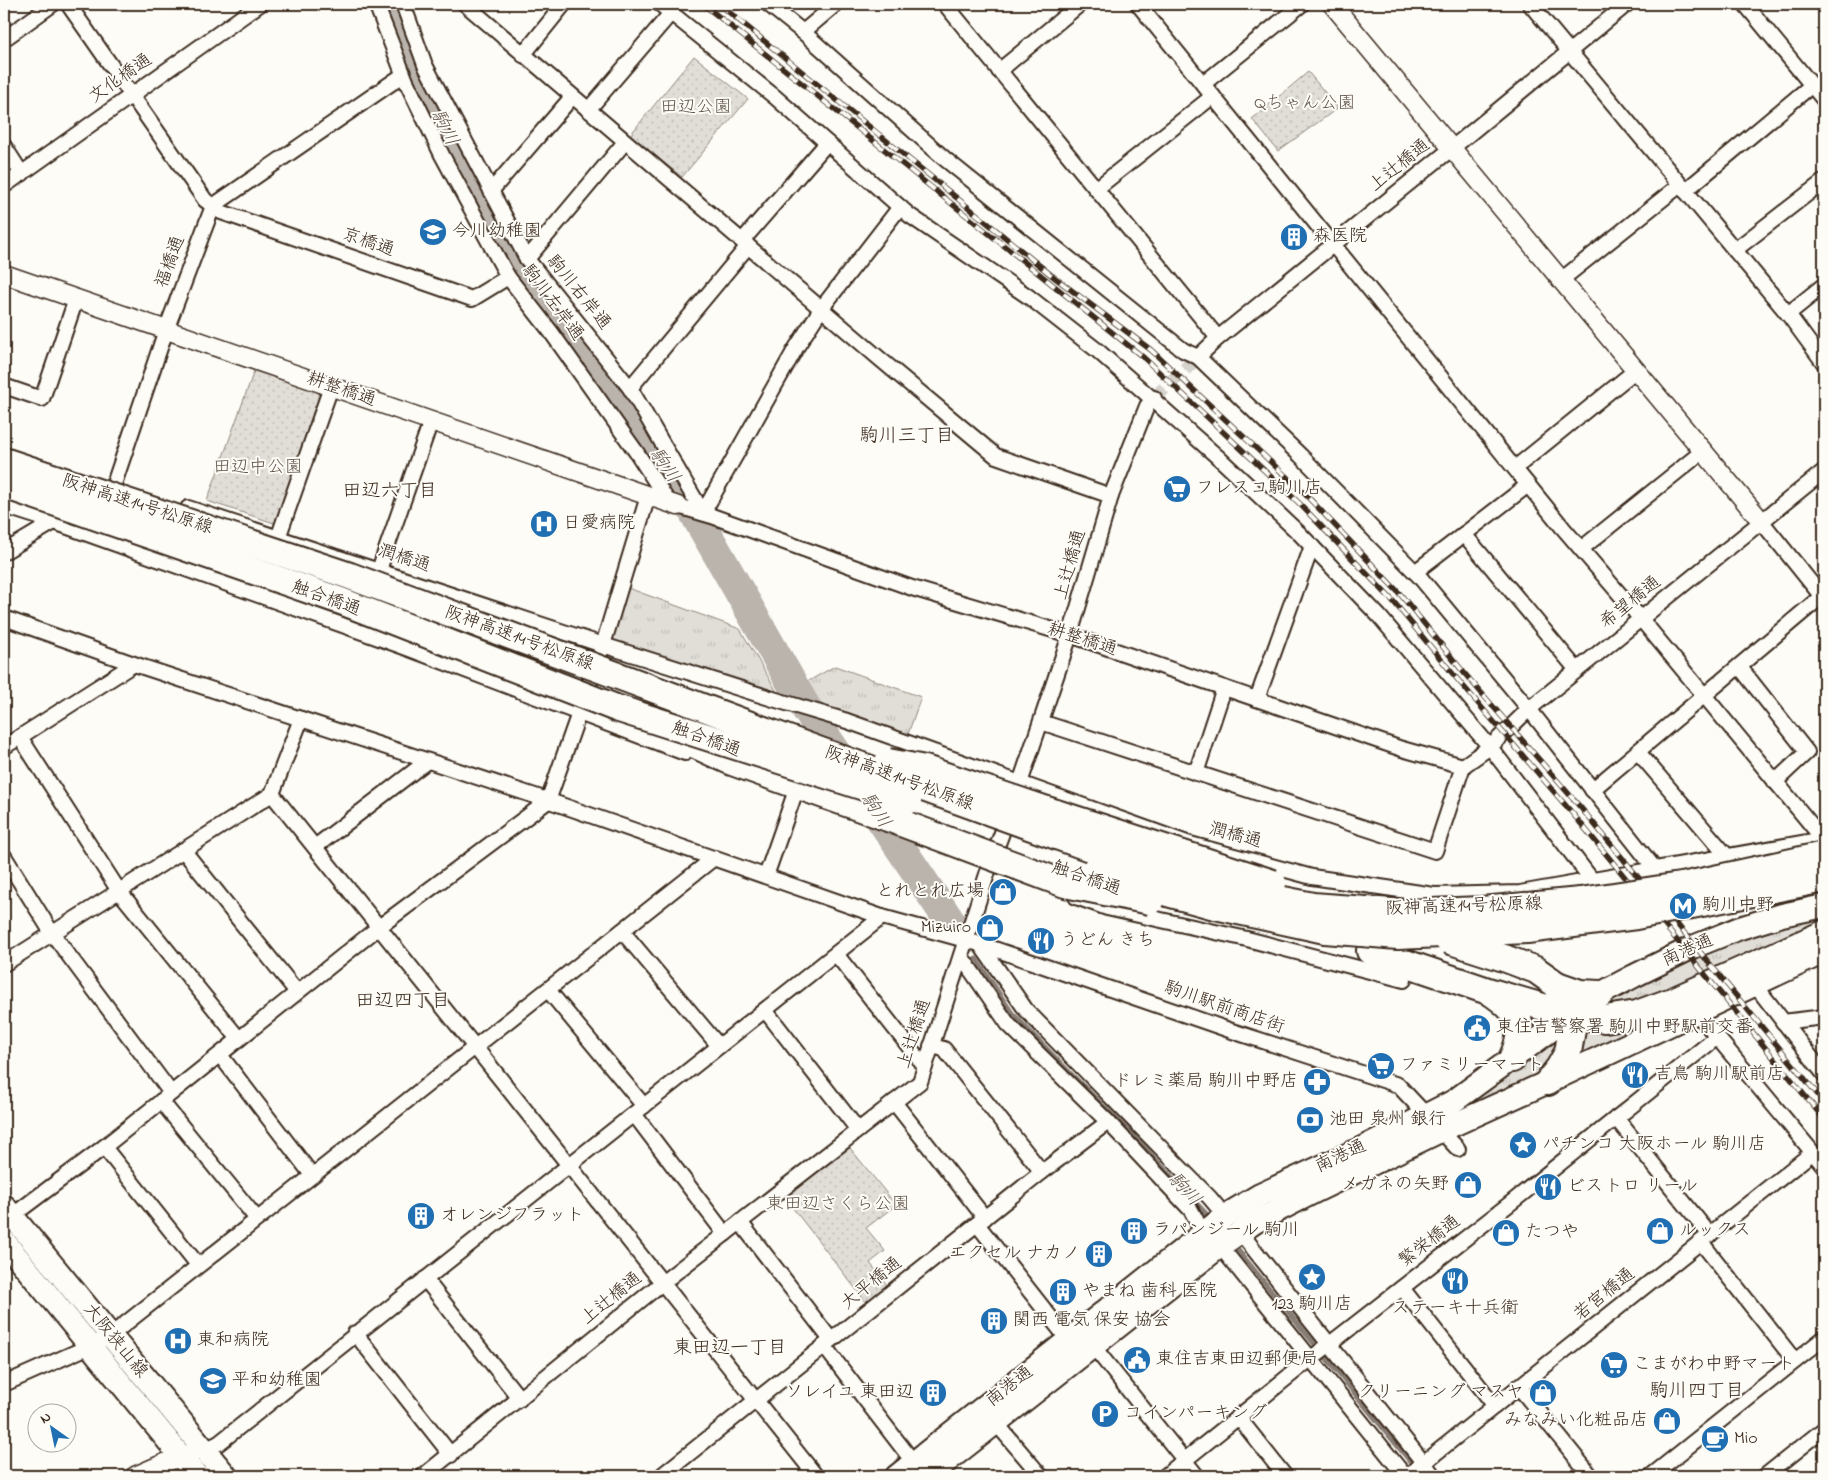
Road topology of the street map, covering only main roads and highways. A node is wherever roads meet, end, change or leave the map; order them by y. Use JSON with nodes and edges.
{"nodes":[{"id":1,"x":4,"y":461,"type":"edge"},
{"id":2,"x":4,"y":486,"type":"edge"},
{"id":3,"x":616,"y":708,"type":"junction"},
{"id":4,"x":815,"y":749,"type":"junction"},
{"id":5,"x":1824,"y":844,"type":"edge"},
{"id":6,"x":1824,"y":879,"type":"edge"},
{"id":7,"x":1824,"y":906,"type":"edge"},
{"id":8,"x":1824,"y":934,"type":"edge"},
{"id":9,"x":1824,"y":952,"type":"edge"},
{"id":10,"x":1557,"y":986,"type":"junction"},
{"id":11,"x":1491,"y":992,"type":"junction"},
{"id":12,"x":1600,"y":994,"type":"junction"},
{"id":13,"x":1571,"y":1015,"type":"junction"},
{"id":14,"x":1512,"y":1059,"type":"junction"},
{"id":15,"x":1548,"y":1082,"type":"junction"},
{"id":16,"x":1434,"y":1123,"type":"junction"},
{"id":17,"x":6,"y":1216,"type":"edge"},
{"id":18,"x":1222,"y":1232,"type":"junction"},
{"id":19,"x":4,"y":1241,"type":"edge"},
{"id":20,"x":913,"y":1472,"type":"edge"},
{"id":21,"x":197,"y":1476,"type":"edge"},
{"id":22,"x":226,"y":1476,"type":"edge"}],
"edges":[{"from":1,"to":4,"type":"highway","name":"阪神高速14号松原線","bridge":true},
{"from":2,"to":3,"type":"highway","name":"阪神高速14号松原線","bridge":true},
{"from":3,"to":6,"type":"highway","name":"阪神高速14号松原線","bridge":true},
{"from":3,"to":11,"type":"highway","bridge":true},
{"from":4,"to":5,"type":"highway","name":"阪神高速14号松原線","bridge":true},
{"from":4,"to":10,"type":"highway","bridge":true},
{"from":7,"to":12,"type":"main road","name":"南港通"},
{"from":8,"to":13,"type":"highway"},
{"from":9,"to":15,"type":"main road","name":"南港通"},
{"from":10,"to":12,"type":"highway"},
{"from":10,"to":13,"type":"highway"},
{"from":11,"to":13,"type":"highway"},
{"from":11,"to":14,"type":"highway"},
{"from":12,"to":13,"type":"main road","name":"南港通"},
{"from":13,"to":14,"type":"main road","name":"南港通"},
{"from":13,"to":15,"type":"highway"},
{"from":14,"to":16,"type":"main road","name":"南港通"},
{"from":15,"to":16,"type":"main road","name":"南港通"},
{"from":16,"to":18,"type":"main road","name":"南港通"},
{"from":17,"to":22,"type":"main road","name":"大阪狭山線"},
{"from":18,"to":20,"type":"main road","name":"南港通"},
{"from":18,"to":20,"type":"main road","name":"南港通"},
{"from":19,"to":21,"type":"main road","name":"大阪狭山線"}]}
